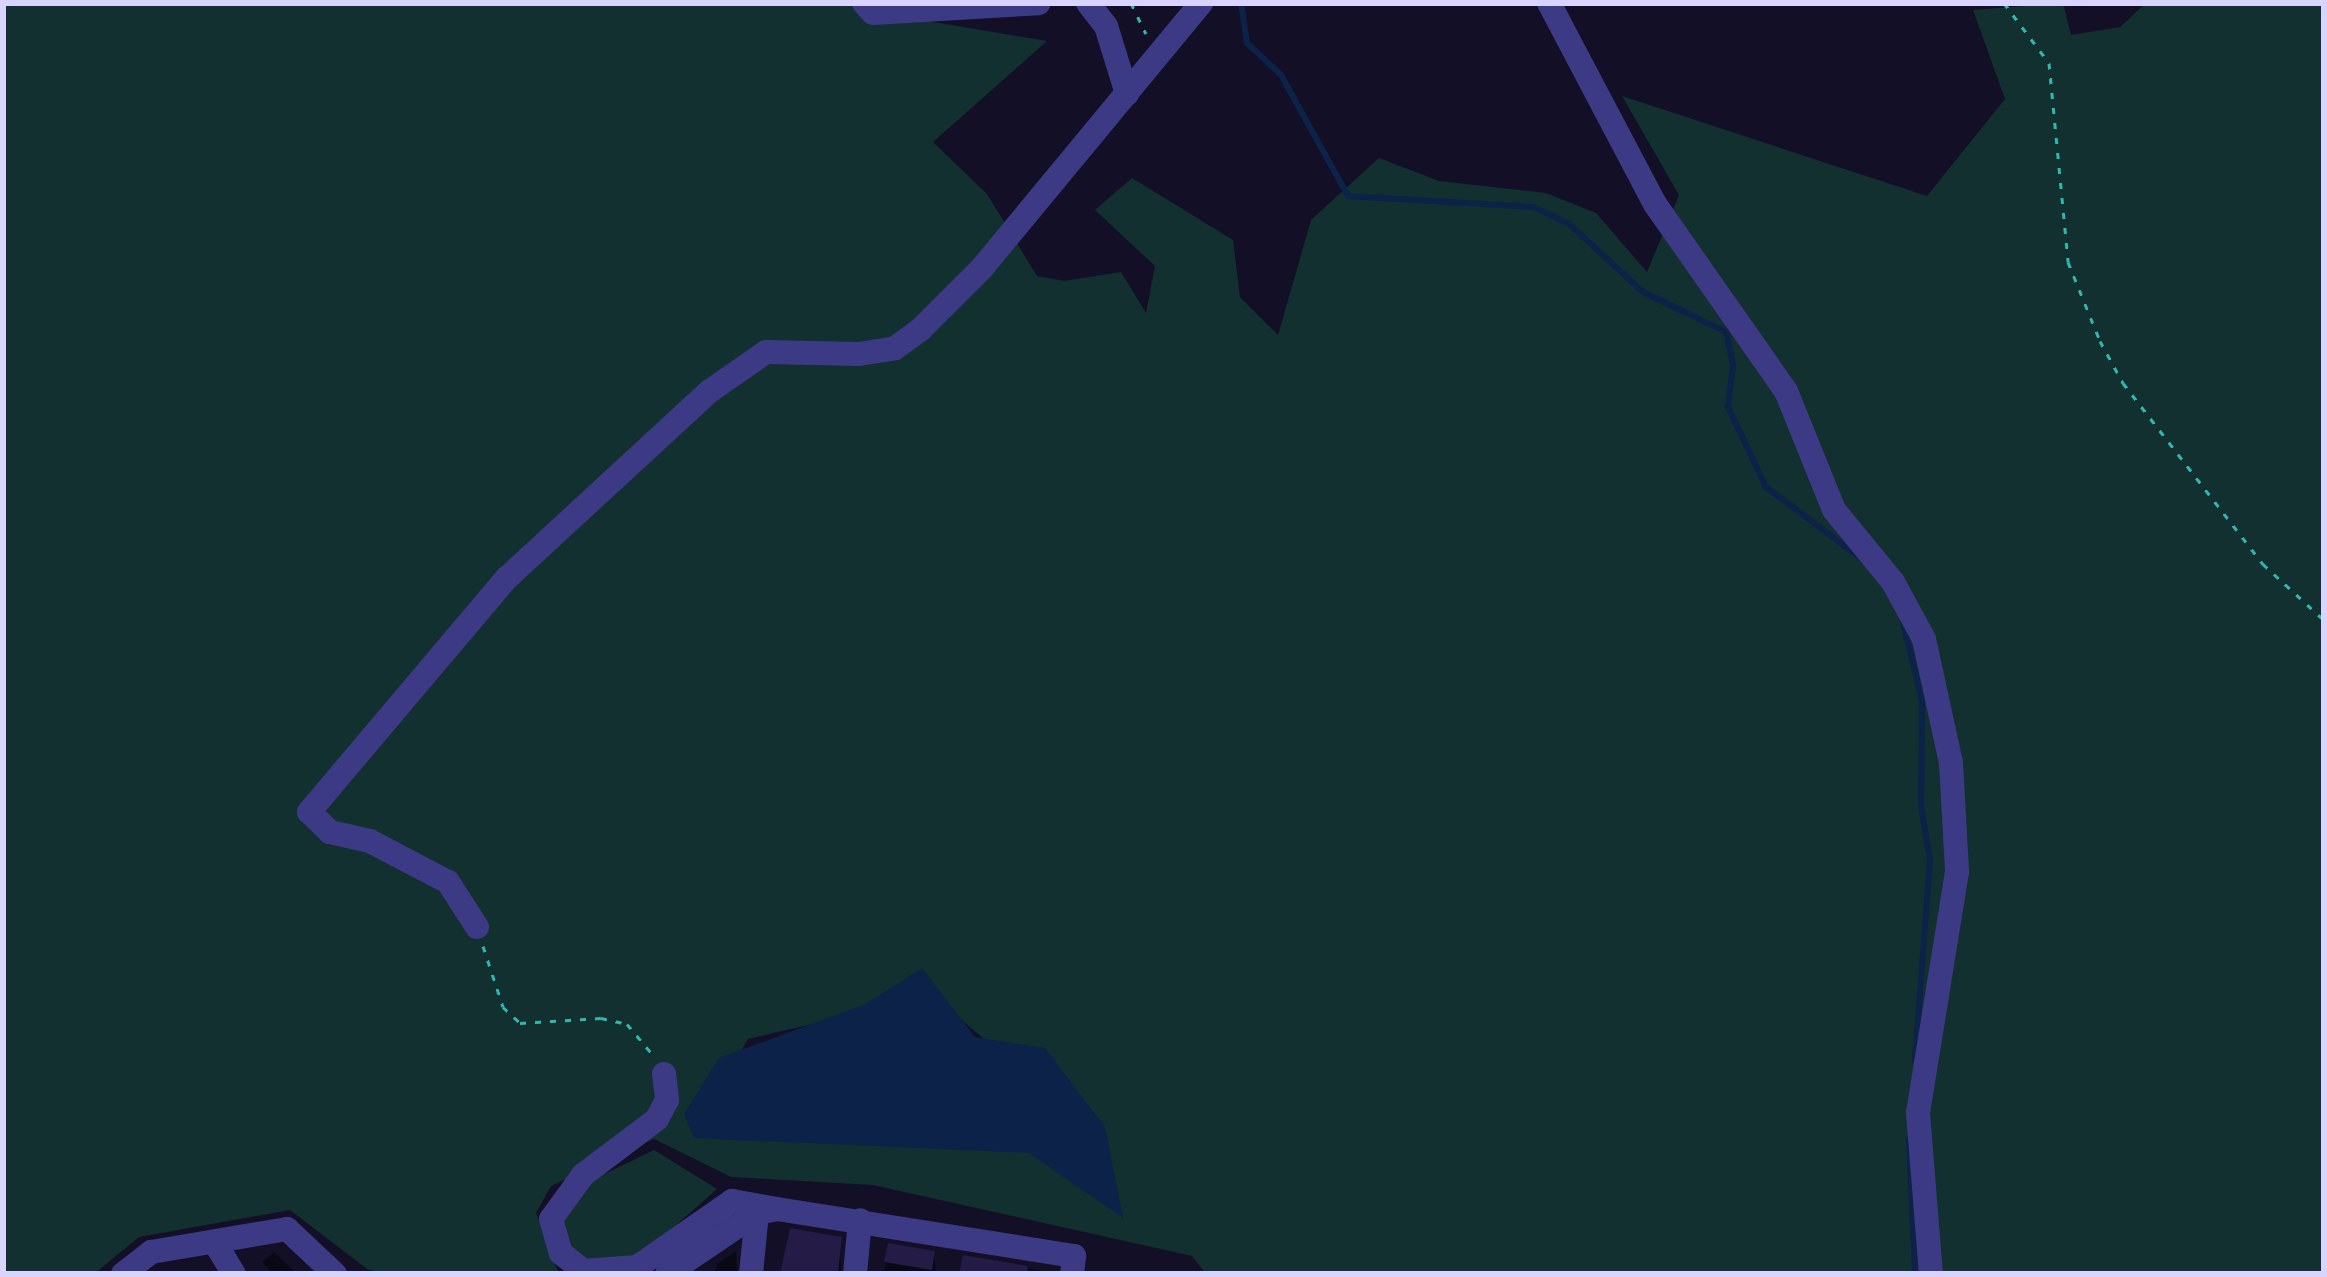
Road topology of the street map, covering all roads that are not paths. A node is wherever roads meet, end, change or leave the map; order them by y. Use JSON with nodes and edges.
{"nodes":[{"id":1,"x":864,"y":3,"type":"edge"},
{"id":2,"x":1039,"y":3,"type":"edge"},
{"id":3,"x":1088,"y":3,"type":"edge"},
{"id":4,"x":1201,"y":3,"type":"edge"},
{"id":5,"x":1549,"y":3,"type":"edge"},
{"id":6,"x":1127,"y":94,"type":"junction"},
{"id":7,"x":476,"y":927,"type":"road end"},
{"id":8,"x":664,"y":1074,"type":"road end"},
{"id":9,"x":767,"y":1211,"type":"junction"},
{"id":10,"x":860,"y":1220,"type":"junction"},
{"id":11,"x":217,"y":1246,"type":"junction"},
{"id":12,"x":151,"y":1252,"type":"junction"},
{"id":13,"x":123,"y":1274,"type":"edge"},
{"id":14,"x":166,"y":1274,"type":"edge"},
{"id":15,"x":234,"y":1274,"type":"edge"},
{"id":16,"x":335,"y":1274,"type":"edge"},
{"id":17,"x":667,"y":1274,"type":"edge"},
{"id":18,"x":751,"y":1274,"type":"edge"},
{"id":19,"x":855,"y":1274,"type":"edge"},
{"id":20,"x":1072,"y":1274,"type":"edge"},
{"id":21,"x":1931,"y":1274,"type":"edge"}],
"edges":[{"from":1,"to":2,"type":"street"},
{"from":3,"to":6,"type":"street"},
{"from":4,"to":6,"type":"street"},
{"from":5,"to":21,"type":"street"},
{"from":6,"to":7,"type":"street"},
{"from":8,"to":9,"type":"street"},
{"from":9,"to":10,"type":"street"},
{"from":9,"to":17,"type":"street"},
{"from":9,"to":18,"type":"street"},
{"from":10,"to":19,"type":"street"},
{"from":10,"to":20,"type":"street"},
{"from":11,"to":12,"type":"street"},
{"from":11,"to":15,"type":"street"},
{"from":11,"to":16,"type":"street"},
{"from":12,"to":13,"type":"street"},
{"from":12,"to":14,"type":"street"}]}
